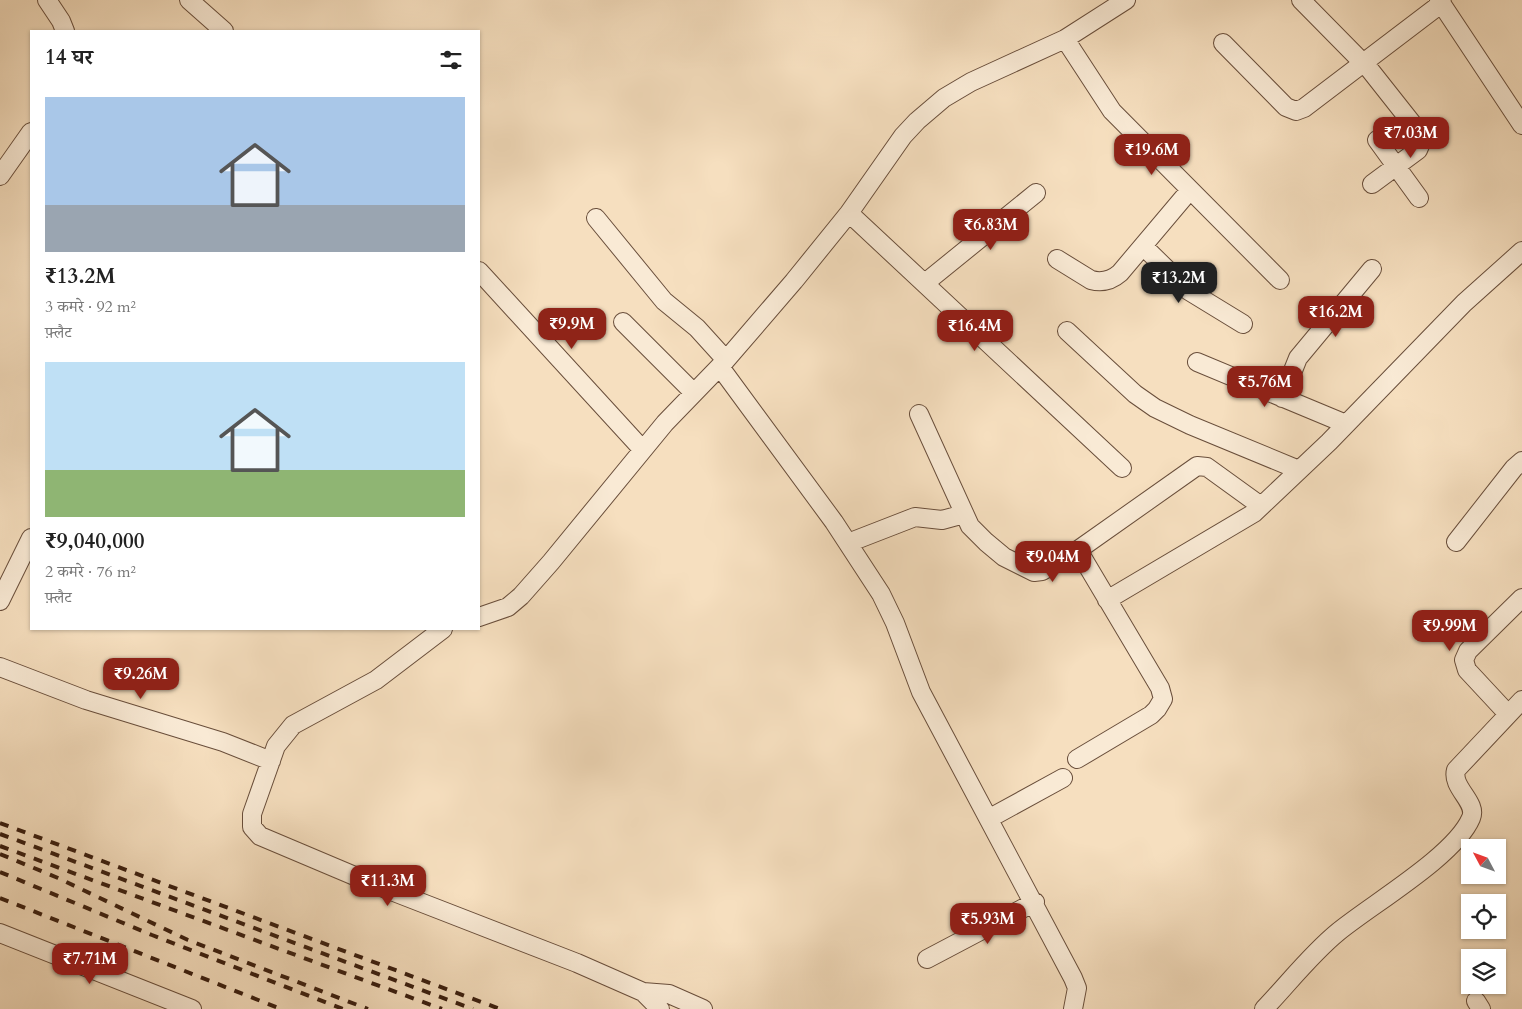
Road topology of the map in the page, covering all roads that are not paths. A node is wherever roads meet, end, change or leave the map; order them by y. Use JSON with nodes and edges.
{"nodes":[{"id":1,"x":47,"y":0,"type":"edge"},
{"id":2,"x":189,"y":0,"type":"edge"},
{"id":3,"x":1126,"y":0,"type":"edge"},
{"id":4,"x":1301,"y":0,"type":"edge"},
{"id":5,"x":1440,"y":2,"type":"edge"},
{"id":6,"x":65,"y":30,"type":"edge"},
{"id":7,"x":223,"y":30,"type":"edge"},
{"id":8,"x":1065,"y":39,"type":"junction"},
{"id":9,"x":1223,"y":43,"type":"dead end"},
{"id":10,"x":1363,"y":63,"type":"junction"},
{"id":11,"x":1522,"y":125,"type":"edge"},
{"id":12,"x":30,"y":133,"type":"edge"},
{"id":13,"x":1377,"y":140,"type":"dead end"},
{"id":14,"x":1396,"y":167,"type":"junction"},
{"id":15,"x":1,"y":174,"type":"edge"},
{"id":16,"x":1372,"y":184,"type":"dead end"},
{"id":17,"x":1190,"y":190,"type":"junction"},
{"id":18,"x":1036,"y":193,"type":"dead end"},
{"id":19,"x":1419,"y":198,"type":"dead end"},
{"id":20,"x":849,"y":213,"type":"junction"},
{"id":21,"x":596,"y":218,"type":"dead end"},
{"id":22,"x":1143,"y":246,"type":"junction"},
{"id":23,"x":1522,"y":252,"type":"edge"},
{"id":24,"x":1057,"y":259,"type":"dead end"},
{"id":25,"x":1372,"y":269,"type":"dead end"},
{"id":26,"x":480,"y":272,"type":"edge"},
{"id":27,"x":1280,"y":280,"type":"dead end"},
{"id":28,"x":925,"y":283,"type":"junction"},
{"id":29,"x":623,"y":322,"type":"dead end"},
{"id":30,"x":1243,"y":324,"type":"dead end"},
{"id":31,"x":1067,"y":331,"type":"dead end"},
{"id":32,"x":1197,"y":362,"type":"dead end"},
{"id":33,"x":723,"y":363,"type":"junction"},
{"id":34,"x":694,"y":393,"type":"junction"},
{"id":35,"x":1282,"y":398,"type":"junction"},
{"id":36,"x":919,"y":414,"type":"dead end"},
{"id":37,"x":1346,"y":424,"type":"junction"},
{"id":38,"x":642,"y":449,"type":"junction"},
{"id":39,"x":1522,"y":461,"type":"edge"},
{"id":40,"x":1122,"y":468,"type":"dead end"},
{"id":41,"x":1299,"y":470,"type":"junction"},
{"id":42,"x":1261,"y":506,"type":"junction"},
{"id":43,"x":964,"y":514,"type":"junction"},
{"id":44,"x":30,"y":540,"type":"edge"},
{"id":45,"x":1456,"y":542,"type":"dead end"},
{"id":46,"x":848,"y":543,"type":"junction"},
{"id":47,"x":1078,"y":550,"type":"junction"},
{"id":48,"x":1522,"y":598,"type":"edge"},
{"id":49,"x":1107,"y":600,"type":"junction"},
{"id":50,"x":0,"y":601,"type":"edge"},
{"id":51,"x":480,"y":617,"type":"edge"},
{"id":52,"x":442,"y":630,"type":"edge"},
{"id":53,"x":0,"y":667,"type":"edge"},
{"id":54,"x":1522,"y":700,"type":"edge"},
{"id":55,"x":1507,"y":714,"type":"junction"},
{"id":56,"x":273,"y":753,"type":"junction"},
{"id":57,"x":1077,"y":759,"type":"dead end"},
{"id":58,"x":1063,"y":778,"type":"dead end"},
{"id":59,"x":990,"y":818,"type":"junction"},
{"id":60,"x":1034,"y":902,"type":"junction"},
{"id":61,"x":0,"y":933,"type":"edge"},
{"id":62,"x":926,"y":959,"type":"dead end"},
{"id":63,"x":643,"y":992,"type":"junction"},
{"id":64,"x":192,"y":1009,"type":"edge"},
{"id":65,"x":660,"y":1009,"type":"edge"},
{"id":66,"x":703,"y":1009,"type":"edge"},
{"id":67,"x":1073,"y":1009,"type":"edge"},
{"id":68,"x":1264,"y":1009,"type":"edge"}],
"edges":[{"from":1,"to":6,"type":"street"},
{"from":2,"to":7,"type":"street"},
{"from":3,"to":8,"type":"street"},
{"from":4,"to":10,"type":"street"},
{"from":5,"to":10,"type":"street"},
{"from":5,"to":11,"type":"street"},
{"from":8,"to":17,"type":"street"},
{"from":8,"to":20,"type":"street"},
{"from":9,"to":10,"type":"street"},
{"from":10,"to":14,"type":"street"},
{"from":12,"to":15,"type":"street"},
{"from":13,"to":14,"type":"street"},
{"from":14,"to":16,"type":"street"},
{"from":14,"to":19,"type":"street"},
{"from":17,"to":22,"type":"street"},
{"from":17,"to":27,"type":"street"},
{"from":18,"to":28,"type":"street"},
{"from":20,"to":28,"type":"street"},
{"from":20,"to":33,"type":"street"},
{"from":21,"to":33,"type":"street"},
{"from":22,"to":24,"type":"street"},
{"from":22,"to":30,"type":"street"},
{"from":23,"to":37,"type":"street"},
{"from":25,"to":35,"type":"street"},
{"from":26,"to":38,"type":"street"},
{"from":28,"to":40,"type":"street"},
{"from":29,"to":34,"type":"street"},
{"from":31,"to":41,"type":"street"},
{"from":32,"to":35,"type":"street"},
{"from":33,"to":34,"type":"street"},
{"from":33,"to":46,"type":"street"},
{"from":34,"to":38,"type":"street"},
{"from":35,"to":37,"type":"street"},
{"from":36,"to":43,"type":"street"},
{"from":37,"to":41,"type":"street"},
{"from":38,"to":51,"type":"street"},
{"from":39,"to":45,"type":"street"},
{"from":41,"to":42,"type":"street"},
{"from":42,"to":47,"type":"street"},
{"from":42,"to":49,"type":"street"},
{"from":43,"to":46,"type":"street"},
{"from":43,"to":47,"type":"street"},
{"from":44,"to":50,"type":"street"},
{"from":46,"to":59,"type":"street"},
{"from":47,"to":49,"type":"street"},
{"from":48,"to":55,"type":"street"},
{"from":49,"to":57,"type":"street"},
{"from":52,"to":56,"type":"street"},
{"from":53,"to":56,"type":"street"},
{"from":54,"to":55,"type":"street"},
{"from":55,"to":68,"type":"street"},
{"from":56,"to":63,"type":"street"},
{"from":58,"to":59,"type":"street"},
{"from":59,"to":60,"type":"street"},
{"from":60,"to":62,"type":"street"},
{"from":60,"to":67,"type":"street"},
{"from":61,"to":64,"type":"street"},
{"from":63,"to":65,"type":"street"},
{"from":63,"to":66,"type":"street"}]}
